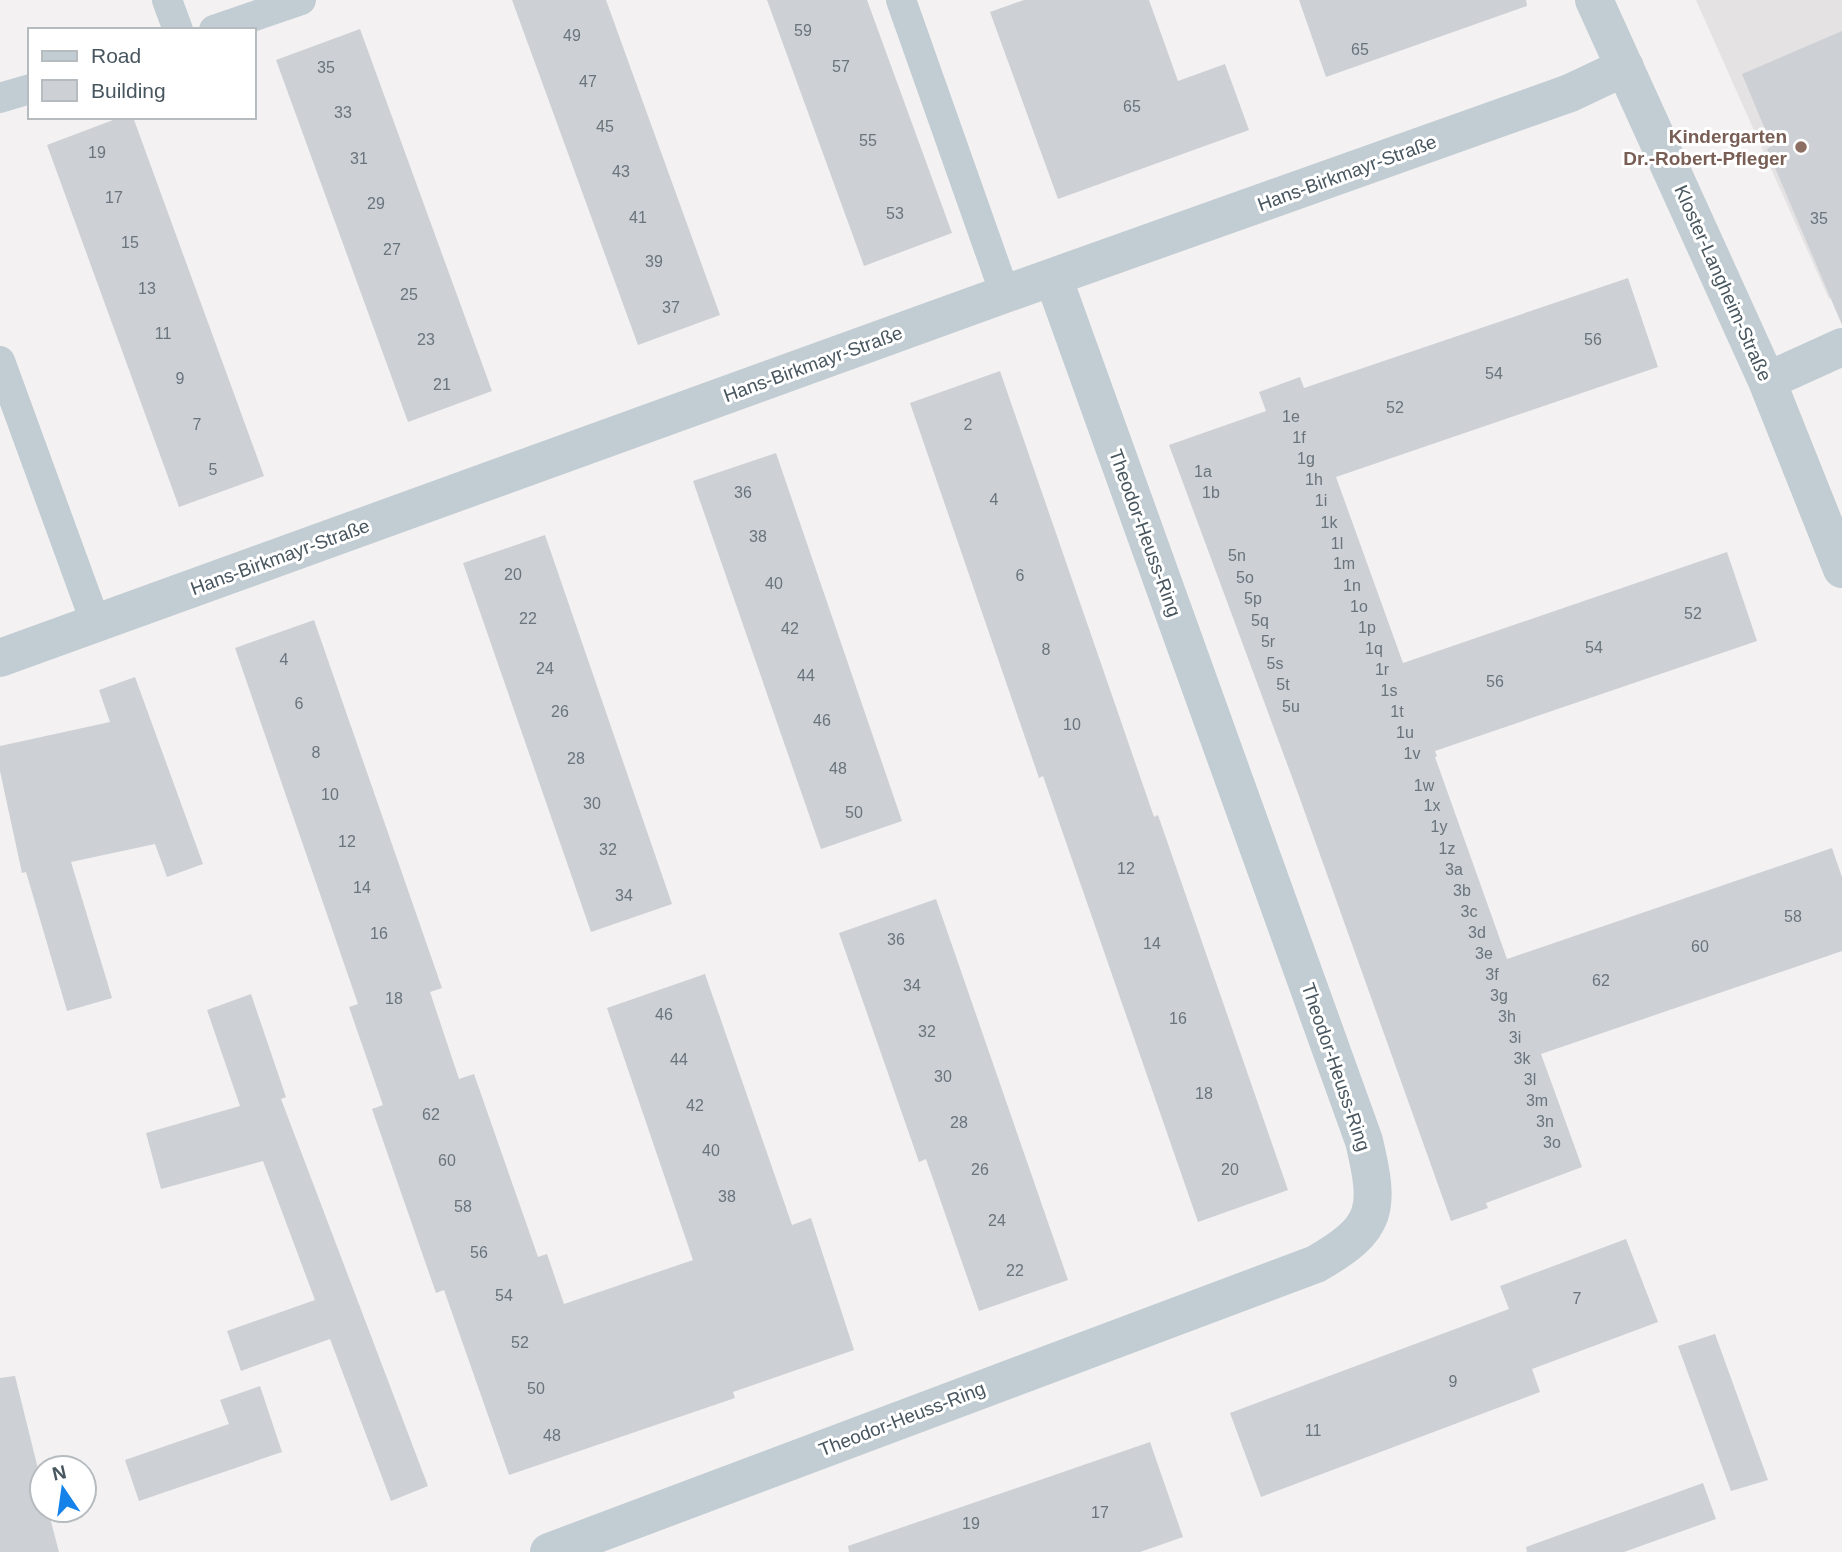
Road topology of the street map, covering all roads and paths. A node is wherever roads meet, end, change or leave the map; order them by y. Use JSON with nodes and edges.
{"nodes":[{"id":1,"x":167,"y":0,"type":"edge"},
{"id":2,"x":301,"y":0,"type":"edge"},
{"id":3,"x":901,"y":0,"type":"edge"},
{"id":4,"x":1594,"y":0,"type":"edge"},
{"id":5,"x":177,"y":28,"type":"edge"},
{"id":6,"x":220,"y":28,"type":"edge"},
{"id":7,"x":1626,"y":67,"type":"junction"},
{"id":8,"x":28,"y":90,"type":"edge"},
{"id":9,"x":0,"y":97,"type":"edge"},
{"id":10,"x":1053,"y":277,"type":"junction"},
{"id":11,"x":1005,"y":294,"type":"junction"},
{"id":12,"x":1842,"y":347,"type":"edge"},
{"id":13,"x":0,"y":361,"type":"edge"},
{"id":14,"x":1767,"y":381,"type":"junction"},
{"id":15,"x":1842,"y":569,"type":"edge"},
{"id":16,"x":96,"y":624,"type":"junction"},
{"id":17,"x":0,"y":658,"type":"edge"},
{"id":18,"x":549,"y":1552,"type":"edge"}],
"edges":[{"from":1,"to":5,"type":"lane"},
{"from":2,"to":6,"type":"lane"},
{"from":3,"to":11,"type":"lane"},
{"from":4,"to":7,"type":"street","name":"Kloster-Langheim-Straße"},
{"from":7,"to":10,"type":"street","name":"Hans-Birkmayr-Straße"},
{"from":7,"to":14,"type":"street","name":"Kloster-Langheim-Straße"},
{"from":8,"to":9,"type":"lane"},
{"from":10,"to":11,"type":"street","name":"Hans-Birkmayr-Straße"},
{"from":10,"to":18,"type":"street","name":"Theodor-Heuss-Ring"},
{"from":11,"to":16,"type":"street","name":"Hans-Birkmayr-Straße"},
{"from":12,"to":14,"type":"street"},
{"from":13,"to":16,"type":"lane"},
{"from":14,"to":15,"type":"street","name":"Kloster-Langheim-Straße"},
{"from":16,"to":17,"type":"street","name":"Hans-Birkmayr-Straße"}]}
